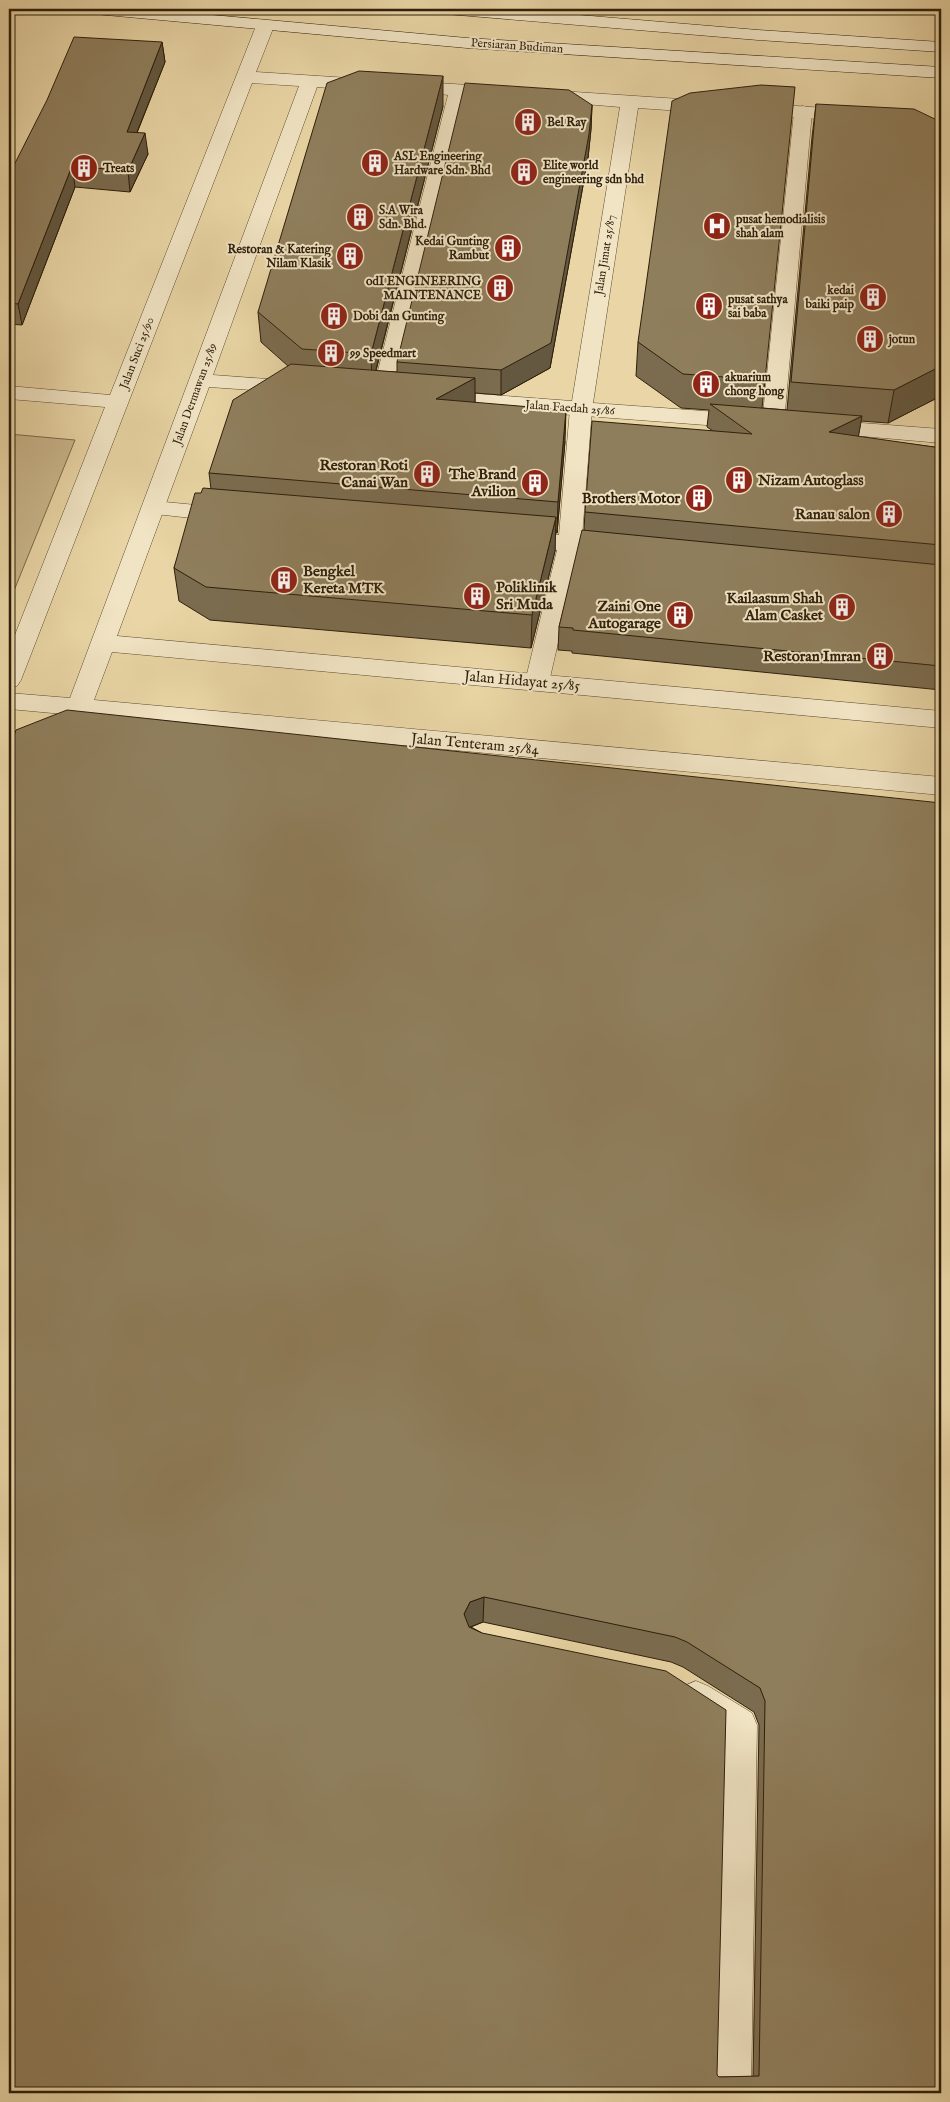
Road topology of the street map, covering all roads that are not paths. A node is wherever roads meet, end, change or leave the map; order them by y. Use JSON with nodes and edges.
{"nodes":[{"id":1,"x":94,"y":9,"type":"edge"},
{"id":2,"x":446,"y":9,"type":"edge"},
{"id":3,"x":265,"y":26,"type":"junction"},
{"id":4,"x":758,"y":35,"type":"junction"},
{"id":5,"x":941,"y":47,"type":"edge"},
{"id":6,"x":941,"y":55,"type":"edge"},
{"id":7,"x":815,"y":66,"type":"junction"},
{"id":8,"x":941,"y":73,"type":"edge"},
{"id":9,"x":245,"y":77,"type":"junction"},
{"id":10,"x":310,"y":81,"type":"junction"},
{"id":11,"x":458,"y":91,"type":"junction"},
{"id":12,"x":941,"y":91,"type":"edge"},
{"id":13,"x":630,"y":102,"type":"junction"},
{"id":14,"x":803,"y":112,"type":"junction"},
{"id":15,"x":868,"y":117,"type":"edge"},
{"id":16,"x":199,"y":380,"type":"junction"},
{"id":17,"x":315,"y":389,"type":"edge"},
{"id":18,"x":9,"y":392,"type":"edge"},
{"id":19,"x":118,"y":402,"type":"junction"},
{"id":20,"x":581,"y":409,"type":"junction"},
{"id":21,"x":790,"y":425,"type":"junction"},
{"id":22,"x":941,"y":436,"type":"edge"},
{"id":23,"x":154,"y":508,"type":"junction"},
{"id":24,"x":253,"y":517,"type":"edge"},
{"id":25,"x":500,"y":537,"type":"edge"},
{"id":26,"x":570,"y":543,"type":"junction"},
{"id":27,"x":638,"y":550,"type":"edge"},
{"id":28,"x":102,"y":643,"type":"junction"},
{"id":29,"x":9,"y":680,"type":"edge"},
{"id":30,"x":536,"y":682,"type":"junction"},
{"id":31,"x":9,"y":701,"type":"edge"},
{"id":32,"x":79,"y":708,"type":"junction"},
{"id":33,"x":941,"y":720,"type":"edge"},
{"id":34,"x":941,"y":786,"type":"edge"},
{"id":35,"x":670,"y":1680,"type":"edge"},
{"id":36,"x":732,"y":2093,"type":"edge"}],
"edges":[{"from":1,"to":3,"type":"street","name":"Persiaran Budiman"},
{"from":2,"to":4,"type":"street"},
{"from":3,"to":7,"type":"street","name":"Persiaran Budiman"},
{"from":3,"to":9,"type":"street","name":"Jalan Suci 25/90"},
{"from":4,"to":5,"type":"street"},
{"from":4,"to":6,"type":"street"},
{"from":7,"to":8,"type":"street","name":"Persiaran Budiman"},
{"from":7,"to":12,"type":"street"},
{"from":9,"to":10,"type":"street"},
{"from":9,"to":19,"type":"street","name":"Jalan Suci 25/90"},
{"from":10,"to":11,"type":"street"},
{"from":10,"to":16,"type":"street","name":"Jalan Dermawan 25/89"},
{"from":11,"to":13,"type":"street"},
{"from":11,"to":20,"type":"street","name":"Jalan Faedah 25/86"},
{"from":13,"to":14,"type":"street"},
{"from":13,"to":20,"type":"street","name":"Jalan Jimat 25/87"},
{"from":14,"to":15,"type":"street"},
{"from":14,"to":21,"type":"street"},
{"from":16,"to":17,"type":"street"},
{"from":16,"to":23,"type":"street","name":"Jalan Dermawan 25/89"},
{"from":18,"to":19,"type":"street"},
{"from":19,"to":29,"type":"street","name":"Jalan Suci 25/90"},
{"from":20,"to":21,"type":"street","name":"Jalan Faedah 25/86"},
{"from":20,"to":26,"type":"street","name":"Jalan Jimat 25/87"},
{"from":21,"to":22,"type":"street","name":"Jalan Faedah 25/86"},
{"from":23,"to":24,"type":"street"},
{"from":23,"to":28,"type":"street","name":"Jalan Dermawan 25/89"},
{"from":25,"to":26,"type":"street"},
{"from":26,"to":27,"type":"street"},
{"from":26,"to":30,"type":"street","name":"Jalan Jimat 25/87"},
{"from":28,"to":30,"type":"street","name":"Jalan Hidayat 25/85"},
{"from":28,"to":32,"type":"street","name":"Jalan Dermawan 25/89"},
{"from":30,"to":33,"type":"street","name":"Jalan Hidayat 25/85"},
{"from":31,"to":32,"type":"street","name":"Jalan Tenteram 25/84"},
{"from":32,"to":34,"type":"street","name":"Jalan Tenteram 25/84"},
{"from":35,"to":36,"type":"street"}]}
